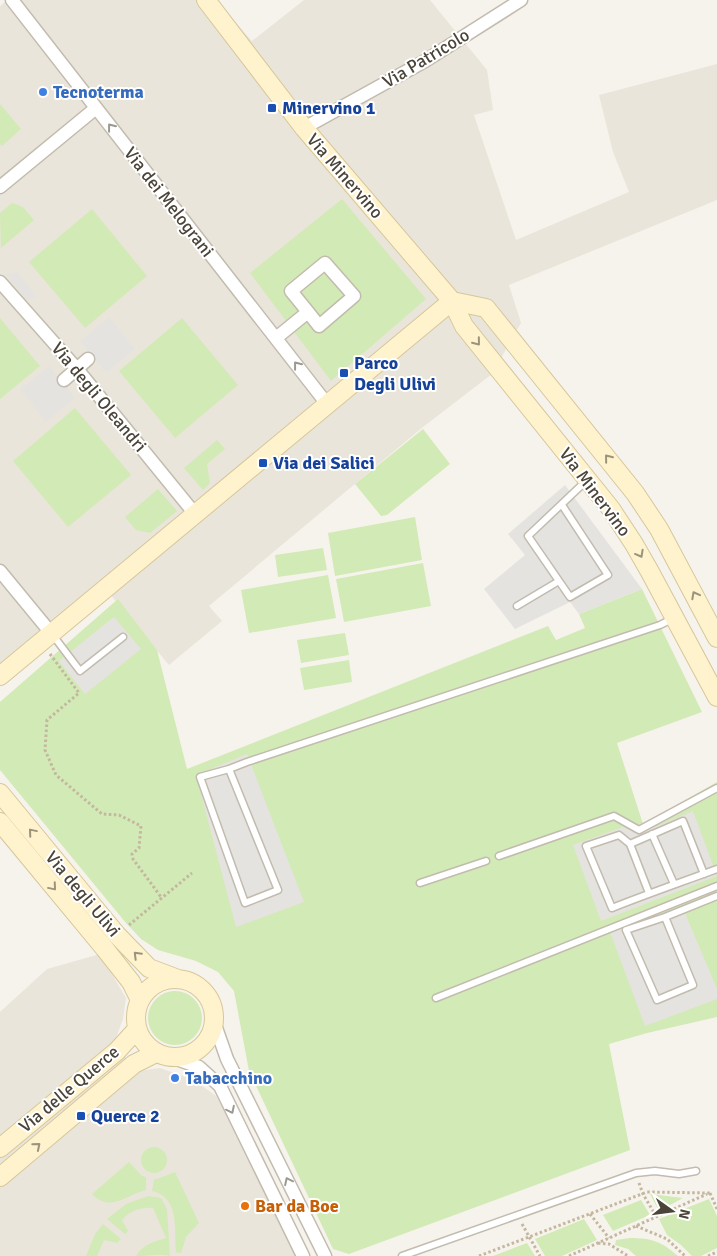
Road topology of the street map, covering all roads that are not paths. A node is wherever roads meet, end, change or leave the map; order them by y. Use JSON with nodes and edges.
{"nodes":[{"id":1,"x":12,"y":0,"type":"edge"},
{"id":2,"x":206,"y":0,"type":"edge"},
{"id":3,"x":520,"y":0,"type":"edge"},
{"id":4,"x":96,"y":108,"type":"junction"},
{"id":5,"x":304,"y":128,"type":"junction"},
{"id":6,"x":0,"y":187,"type":"edge"},
{"id":7,"x":0,"y":282,"type":"edge"},
{"id":8,"x":452,"y":300,"type":"junction"},
{"id":9,"x":308,"y":312,"type":"junction"},
{"id":10,"x":276,"y":338,"type":"junction"},
{"id":11,"x":88,"y":359,"type":"dead end"},
{"id":12,"x":77,"y":369,"type":"junction"},
{"id":13,"x":64,"y":380,"type":"dead end"},
{"id":14,"x":327,"y":404,"type":"junction"},
{"id":15,"x":587,"y":481,"type":"junction"},
{"id":16,"x":562,"y":505,"type":"junction"},
{"id":17,"x":195,"y":514,"type":"junction"},
{"id":18,"x":0,"y":571,"type":"edge"},
{"id":19,"x":559,"y":581,"type":"junction"},
{"id":20,"x":517,"y":606,"type":"dead end"},
{"id":21,"x":675,"y":618,"type":"junction"},
{"id":22,"x":51,"y":633,"type":"junction"},
{"id":23,"x":123,"y":637,"type":"dead end"},
{"id":24,"x":717,"y":638,"type":"edge"},
{"id":25,"x":0,"y":676,"type":"edge"},
{"id":26,"x":717,"y":697,"type":"edge"},
{"id":27,"x":229,"y":769,"type":"junction"},
{"id":28,"x":717,"y":788,"type":"edge"},
{"id":29,"x":0,"y":793,"type":"edge"},
{"id":30,"x":0,"y":822,"type":"edge"},
{"id":31,"x":652,"y":834,"type":"junction"},
{"id":32,"x":630,"y":844,"type":"junction"},
{"id":33,"x":499,"y":856,"type":"dead end"},
{"id":34,"x":486,"y":861,"type":"dead end"},
{"id":35,"x":717,"y":869,"type":"edge"},
{"id":36,"x":704,"y":874,"type":"junction"},
{"id":37,"x":420,"y":883,"type":"dead end"},
{"id":38,"x":674,"y":884,"type":"junction"},
{"id":39,"x":717,"y":886,"type":"edge"},
{"id":40,"x":649,"y":893,"type":"junction"},
{"id":41,"x":717,"y":896,"type":"edge"},
{"id":42,"x":665,"y":917,"type":"junction"},
{"id":43,"x":178,"y":979,"type":"junction"},
{"id":44,"x":436,"y":998,"type":"dead end"},
{"id":45,"x":140,"y":1000,"type":"junction"},
{"id":46,"x":214,"y":1022,"type":"junction"},
{"id":47,"x":137,"y":1030,"type":"junction"},
{"id":48,"x":164,"y":1055,"type":"junction"},
{"id":49,"x":0,"y":1148,"type":"edge"},
{"id":50,"x":696,"y":1170,"type":"dead end"},
{"id":51,"x":0,"y":1177,"type":"edge"},
{"id":52,"x":303,"y":1256,"type":"edge"},
{"id":53,"x":325,"y":1256,"type":"edge"},
{"id":54,"x":402,"y":1256,"type":"edge"}],
"edges":[{"from":1,"to":4,"type":"street","name":"Via dei Melograni"},
{"from":2,"to":5,"type":"street","name":"Via Minervino"},
{"from":3,"to":5,"type":"street","name":"Via Patricolo"},
{"from":4,"to":6,"type":"street"},
{"from":10,"to":4,"type":"street","name":"Via dei Melograni","one_way":true},
{"from":5,"to":8,"type":"street","name":"Via Minervino"},
{"from":7,"to":12,"type":"street","name":"Via degli Oleandri"},
{"from":8,"to":14,"type":"street"},
{"from":8,"to":15,"type":"street","name":"Via Minervino","one_way":true},
{"from":24,"to":8,"type":"street","name":"Via Minervino","one_way":true},
{"from":9,"to":9,"type":"street"},
{"from":9,"to":10,"type":"street"},
{"from":14,"to":10,"type":"street","name":"Via dei Melograni","one_way":true},
{"from":11,"to":12,"type":"street"},
{"from":12,"to":13,"type":"street"},
{"from":12,"to":17,"type":"street","name":"Via degli Oleandri"},
{"from":14,"to":17,"type":"street"},
{"from":15,"to":16,"type":"lane"},
{"from":15,"to":21,"type":"street","name":"Via Minervino","one_way":true},
{"from":16,"to":19,"type":"lane"},
{"from":16,"to":19,"type":"lane"},
{"from":17,"to":22,"type":"street"},
{"from":18,"to":22,"type":"street"},
{"from":19,"to":20,"type":"lane"},
{"from":21,"to":26,"type":"street","name":"Via Minervino"},
{"from":21,"to":27,"type":"lane"},
{"from":22,"to":23,"type":"lane"},
{"from":22,"to":25,"type":"street"},
{"from":27,"to":27,"type":"lane"},
{"from":28,"to":33,"type":"lane"},
{"from":43,"to":29,"type":"street","name":"Via degli Ulivi","one_way":true},
{"from":30,"to":45,"type":"street","name":"Via degli Ulivi","one_way":true},
{"from":31,"to":32,"type":"lane"},
{"from":31,"to":36,"type":"lane"},
{"from":31,"to":38,"type":"lane"},
{"from":32,"to":40,"type":"lane"},
{"from":32,"to":40,"type":"lane"},
{"from":34,"to":37,"type":"lane"},
{"from":35,"to":36,"type":"lane"},
{"from":36,"to":38,"type":"lane"},
{"from":38,"to":40,"type":"lane"},
{"from":39,"to":44,"type":"lane"},
{"from":41,"to":42,"type":"lane"},
{"from":42,"to":42,"type":"lane"},
{"from":43,"to":45,"type":"street"},
{"from":43,"to":46,"type":"street"},
{"from":45,"to":47,"type":"street"},
{"from":46,"to":48,"type":"street"},
{"from":53,"to":46,"type":"street","one_way":true},
{"from":47,"to":48,"type":"street"},
{"from":47,"to":49,"type":"street","name":"Via delle Querce"},
{"from":51,"to":48,"type":"street","name":"Via delle Querce","one_way":true},
{"from":48,"to":52,"type":"street","one_way":true},
{"from":50,"to":54,"type":"lane"}]}
